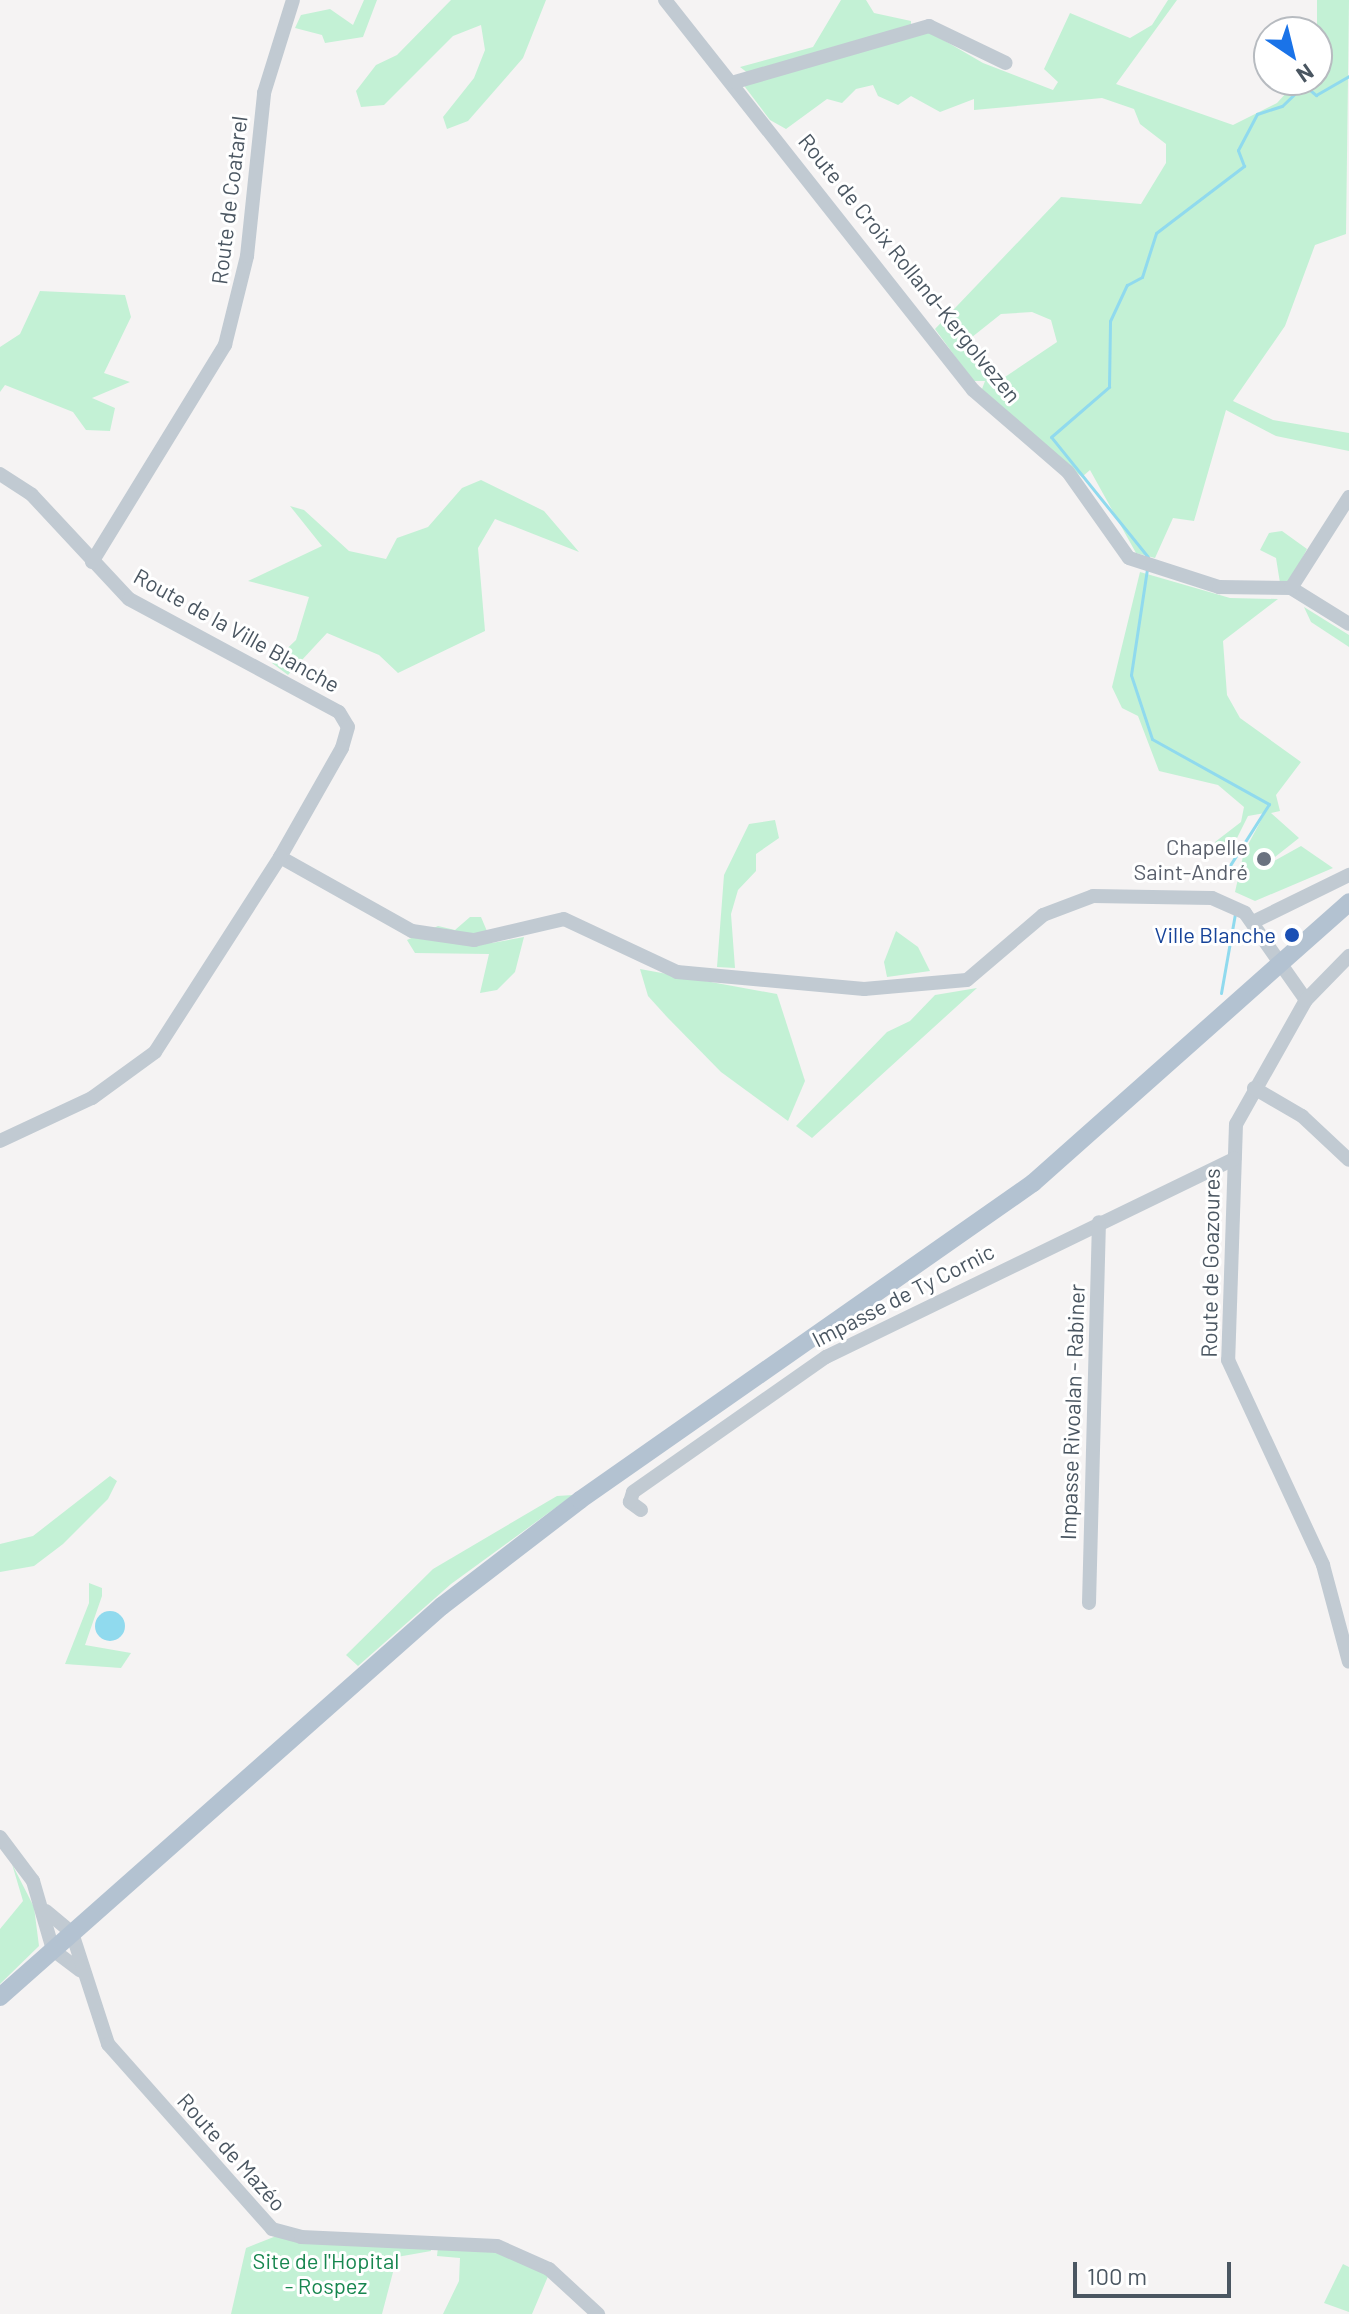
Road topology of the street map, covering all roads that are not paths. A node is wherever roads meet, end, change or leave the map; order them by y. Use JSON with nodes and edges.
{"nodes":[{"id":1,"x":293,"y":0,"type":"edge"},
{"id":2,"x":665,"y":0,"type":"edge"},
{"id":3,"x":1006,"y":63,"type":"dead end"},
{"id":4,"x":735,"y":82,"type":"junction"},
{"id":5,"x":0,"y":474,"type":"edge"},
{"id":6,"x":1349,"y":497,"type":"edge"},
{"id":7,"x":92,"y":562,"type":"junction"},
{"id":8,"x":1291,"y":588,"type":"junction"},
{"id":9,"x":1349,"y":624,"type":"edge"},
{"id":10,"x":280,"y":857,"type":"junction"},
{"id":11,"x":1349,"y":875,"type":"edge"},
{"id":12,"x":1342,"y":884,"type":"edge"},
{"id":13,"x":1349,"y":902,"type":"edge"},
{"id":14,"x":1255,"y":921,"type":"junction"},
{"id":15,"x":1349,"y":956,"type":"edge"},
{"id":16,"x":1279,"y":965,"type":"junction"},
{"id":17,"x":1306,"y":1000,"type":"junction"},
{"id":18,"x":1254,"y":1088,"type":"junction"},
{"id":19,"x":0,"y":1141,"type":"edge"},
{"id":20,"x":1234,"y":1159,"type":"junction"},
{"id":21,"x":1349,"y":1160,"type":"edge"},
{"id":22,"x":1099,"y":1222,"type":"junction"},
{"id":23,"x":641,"y":1510,"type":"dead end"},
{"id":24,"x":1089,"y":1603,"type":"dead end"},
{"id":25,"x":1349,"y":1662,"type":"edge"},
{"id":26,"x":0,"y":1837,"type":"edge"},
{"id":27,"x":46,"y":1911,"type":"junction"},
{"id":28,"x":72,"y":1933,"type":"junction"},
{"id":29,"x":53,"y":1950,"type":"junction"},
{"id":30,"x":80,"y":1970,"type":"junction"},
{"id":31,"x":0,"y":1997,"type":"edge"},
{"id":32,"x":598,"y":2314,"type":"edge"}],
"edges":[{"from":1,"to":7,"type":"street","name":"Route de Coatarel"},
{"from":2,"to":4,"type":"street","name":"Route de Croix Rolland-Kergolvezen"},
{"from":3,"to":4,"type":"street"},
{"from":4,"to":8,"type":"street","name":"Route de Croix Rolland-Kergolvezen"},
{"from":5,"to":7,"type":"street","name":"Route de la Ville Blanche"},
{"from":6,"to":8,"type":"street"},
{"from":7,"to":10,"type":"street","name":"Route de la Ville Blanche"},
{"from":8,"to":9,"type":"street"},
{"from":10,"to":14,"type":"street"},
{"from":10,"to":19,"type":"street"},
{"from":11,"to":12,"type":"street"},
{"from":12,"to":14,"type":"street"},
{"from":13,"to":16,"type":"main road"},
{"from":14,"to":16,"type":"street"},
{"from":15,"to":17,"type":"street","name":"Route de Goazoures"},
{"from":16,"to":17,"type":"street"},
{"from":16,"to":28,"type":"main road"},
{"from":17,"to":18,"type":"street","name":"Route de Goazoures"},
{"from":18,"to":20,"type":"street","name":"Route de Goazoures"},
{"from":18,"to":21,"type":"street"},
{"from":20,"to":22,"type":"street","name":"Impasse de Ty Cornic"},
{"from":20,"to":25,"type":"street","name":"Route de Goazoures"},
{"from":22,"to":23,"type":"street","name":"Impasse de Ty Cornic"},
{"from":22,"to":24,"type":"street","name":"Impasse Rivoalan - Rabiner"},
{"from":26,"to":27,"type":"street"},
{"from":27,"to":28,"type":"street"},
{"from":27,"to":29,"type":"street"},
{"from":28,"to":29,"type":"main road"},
{"from":28,"to":30,"type":"street","name":"Route de Mazéo"},
{"from":29,"to":30,"type":"street"},
{"from":29,"to":31,"type":"main road"},
{"from":30,"to":32,"type":"street","name":"Route de Mazéo"}]}
